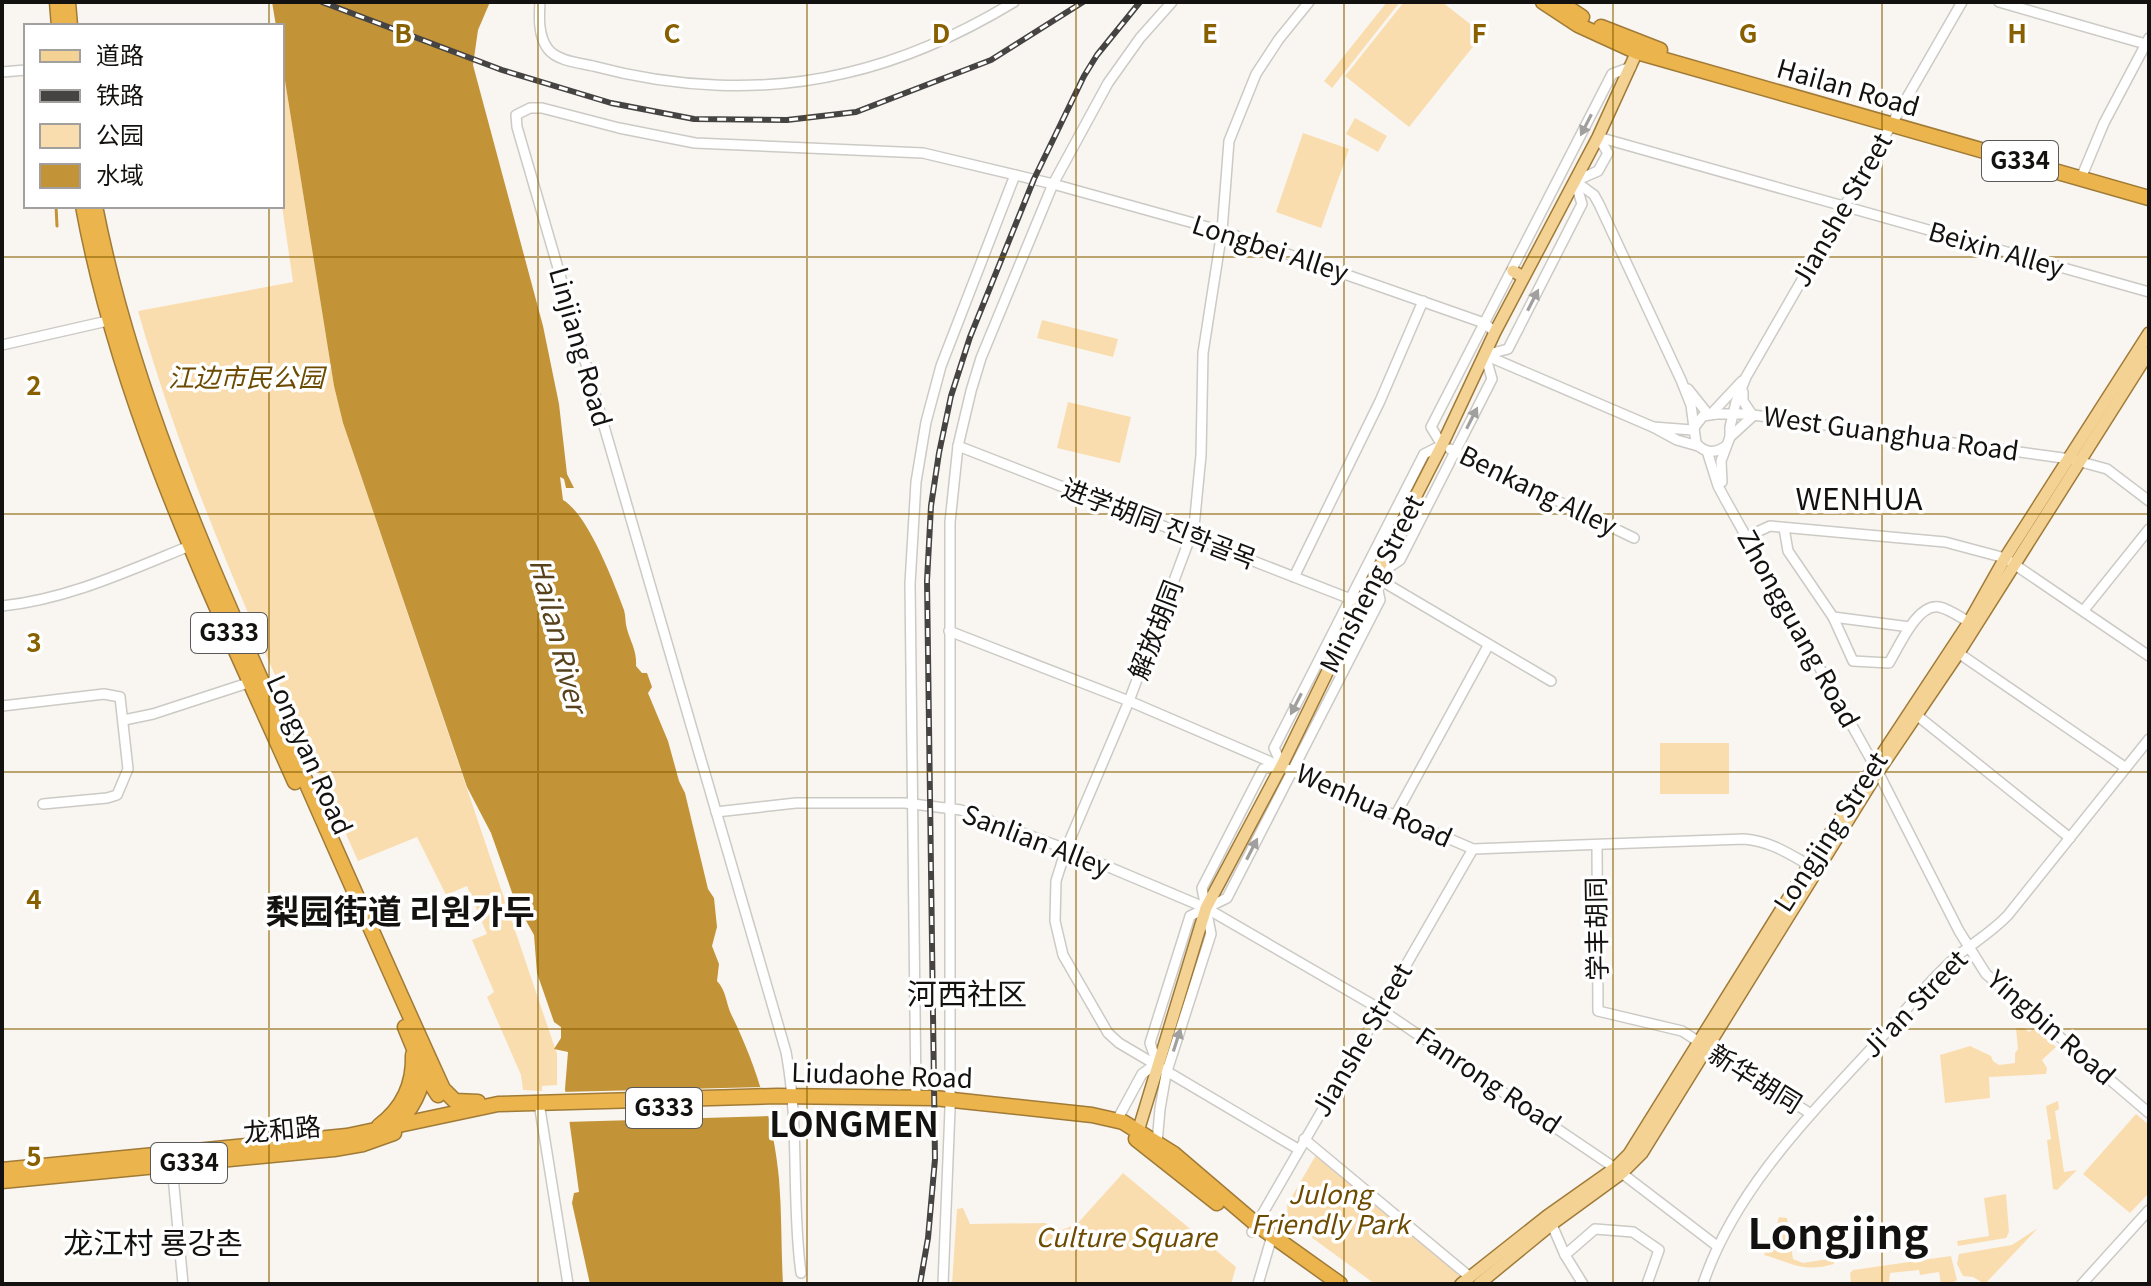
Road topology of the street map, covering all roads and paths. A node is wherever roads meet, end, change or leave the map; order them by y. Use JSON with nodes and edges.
{"nodes":[{"id":1,"x":57,"y":2,"type":"edge"},
{"id":2,"x":68,"y":2,"type":"edge"},
{"id":3,"x":540,"y":2,"type":"edge"},
{"id":4,"x":1014,"y":2,"type":"edge"},
{"id":5,"x":1172,"y":2,"type":"edge"},
{"id":6,"x":1309,"y":2,"type":"edge"},
{"id":7,"x":1543,"y":2,"type":"edge"},
{"id":8,"x":1559,"y":2,"type":"edge"},
{"id":9,"x":1962,"y":2,"type":"edge"},
{"id":10,"x":1999,"y":2,"type":"edge"},
{"id":11,"x":59,"y":24,"type":"edge"},
{"id":12,"x":70,"y":24,"type":"edge"},
{"id":13,"x":2148,"y":42,"type":"edge"},
{"id":14,"x":1639,"y":48,"type":"junction"},
{"id":15,"x":1631,"y":67,"type":"junction"},
{"id":16,"x":24,"y":70,"type":"edge"},
{"id":17,"x":2,"y":72,"type":"edge"},
{"id":18,"x":1893,"y":120,"type":"junction"},
{"id":19,"x":1598,"y":137,"type":"junction"},
{"id":20,"x":2083,"y":174,"type":"junction"},
{"id":21,"x":1015,"y":175,"type":"junction"},
{"id":22,"x":1575,"y":181,"type":"junction"},
{"id":23,"x":1053,"y":184,"type":"junction"},
{"id":24,"x":2149,"y":187,"type":"edge"},
{"id":25,"x":2149,"y":198,"type":"edge"},
{"id":26,"x":1843,"y":207,"type":"junction"},
{"id":27,"x":84,"y":208,"type":"edge"},
{"id":28,"x":95,"y":208,"type":"edge"},
{"id":29,"x":1222,"y":231,"type":"junction"},
{"id":30,"x":1518,"y":274,"type":"junction"},
{"id":31,"x":2149,"y":292,"type":"edge"},
{"id":32,"x":1423,"y":301,"type":"junction"},
{"id":33,"x":116,"y":318,"type":"junction"},
{"id":34,"x":1484,"y":323,"type":"junction"},
{"id":35,"x":1495,"y":332,"type":"junction"},
{"id":36,"x":2147,"y":344,"type":"edge"},
{"id":37,"x":2,"y":345,"type":"edge"},
{"id":38,"x":1485,"y":355,"type":"junction"},
{"id":39,"x":1746,"y":377,"type":"junction"},
{"id":40,"x":1681,"y":380,"type":"junction"},
{"id":41,"x":1710,"y":414,"type":"junction"},
{"id":42,"x":1734,"y":414,"type":"junction"},
{"id":43,"x":1753,"y":416,"type":"junction"},
{"id":44,"x":1694,"y":426,"type":"junction"},
{"id":45,"x":1653,"y":427,"type":"junction"},
{"id":46,"x":1729,"y":436,"type":"junction"},
{"id":47,"x":1442,"y":445,"type":"junction"},
{"id":48,"x":958,"y":446,"type":"junction"},
{"id":49,"x":1703,"y":449,"type":"junction"},
{"id":50,"x":1455,"y":451,"type":"junction"},
{"id":51,"x":2074,"y":460,"type":"junction"},
{"id":52,"x":1723,"y":493,"type":"junction"},
{"id":53,"x":2149,"y":501,"type":"edge"},
{"id":54,"x":1784,"y":528,"type":"junction"},
{"id":55,"x":2149,"y":529,"type":"edge"},
{"id":56,"x":1191,"y":537,"type":"junction"},
{"id":57,"x":1746,"y":537,"type":"junction"},
{"id":58,"x":1634,"y":538,"type":"dead end"},
{"id":59,"x":196,"y":544,"type":"junction"},
{"id":60,"x":2010,"y":561,"type":"junction"},
{"id":61,"x":1294,"y":577,"type":"junction"},
{"id":62,"x":1375,"y":577,"type":"junction"},
{"id":63,"x":1355,"y":601,"type":"junction"},
{"id":64,"x":2,"y":606,"type":"edge"},
{"id":65,"x":2084,"y":610,"type":"junction"},
{"id":66,"x":1833,"y":617,"type":"junction"},
{"id":67,"x":1969,"y":622,"type":"junction"},
{"id":68,"x":1910,"y":627,"type":"junction"},
{"id":69,"x":949,"y":631,"type":"junction"},
{"id":70,"x":1488,"y":646,"type":"junction"},
{"id":71,"x":1955,"y":651,"type":"junction"},
{"id":72,"x":2149,"y":656,"type":"edge"},
{"id":73,"x":1551,"y":681,"type":"dead end"},
{"id":74,"x":251,"y":682,"type":"junction"},
{"id":75,"x":1129,"y":701,"type":"junction"},
{"id":76,"x":2,"y":706,"type":"edge"},
{"id":77,"x":1914,"y":714,"type":"junction"},
{"id":78,"x":124,"y":720,"type":"junction"},
{"id":79,"x":2149,"y":739,"type":"edge"},
{"id":80,"x":1287,"y":768,"type":"junction"},
{"id":81,"x":1876,"y":768,"type":"junction"},
{"id":82,"x":2126,"y":768,"type":"junction"},
{"id":83,"x":43,"y":804,"type":"dead end"},
{"id":84,"x":914,"y":806,"type":"junction"},
{"id":85,"x":950,"y":808,"type":"junction"},
{"id":86,"x":716,"y":812,"type":"junction"},
{"id":87,"x":1395,"y":816,"type":"junction"},
{"id":88,"x":2070,"y":838,"type":"junction"},
{"id":89,"x":1597,"y":846,"type":"junction"},
{"id":90,"x":1066,"y":849,"type":"junction"},
{"id":91,"x":1473,"y":849,"type":"junction"},
{"id":92,"x":1813,"y":868,"type":"junction"},
{"id":93,"x":1206,"y":908,"type":"junction"},
{"id":94,"x":1969,"y":948,"type":"junction"},
{"id":95,"x":1380,"y":1009,"type":"junction"},
{"id":96,"x":1598,"y":1011,"type":"joint"},
{"id":97,"x":416,"y":1045,"type":"junction"},
{"id":98,"x":1702,"y":1046,"type":"junction"},
{"id":99,"x":1163,"y":1066,"type":"junction"},
{"id":100,"x":424,"y":1073,"type":"junction"},
{"id":101,"x":916,"y":1097,"type":"junction"},
{"id":102,"x":794,"y":1101,"type":"junction"},
{"id":103,"x":498,"y":1104,"type":"junction"},
{"id":104,"x":950,"y":1105,"type":"junction"},
{"id":105,"x":544,"y":1107,"type":"junction"},
{"id":106,"x":456,"y":1112,"type":"junction"},
{"id":107,"x":2149,"y":1113,"type":"edge"},
{"id":108,"x":1811,"y":1114,"type":"junction"},
{"id":109,"x":474,"y":1117,"type":"junction"},
{"id":110,"x":1117,"y":1120,"type":"junction"},
{"id":111,"x":397,"y":1125,"type":"junction"},
{"id":112,"x":1136,"y":1134,"type":"junction"},
{"id":113,"x":372,"y":1136,"type":"junction"},
{"id":114,"x":1304,"y":1139,"type":"junction"},
{"id":115,"x":1157,"y":1143,"type":"junction"},
{"id":116,"x":1298,"y":1149,"type":"junction"},
{"id":117,"x":172,"y":1165,"type":"junction"},
{"id":118,"x":2,"y":1170,"type":"edge"},
{"id":119,"x":1619,"y":1171,"type":"junction"},
{"id":120,"x":2,"y":1181,"type":"edge"},
{"id":121,"x":2149,"y":1210,"type":"edge"},
{"id":122,"x":1550,"y":1220,"type":"junction"},
{"id":123,"x":1254,"y":1228,"type":"junction"},
{"id":124,"x":1271,"y":1240,"type":"junction"},
{"id":125,"x":1717,"y":1246,"type":"junction"},
{"id":126,"x":1565,"y":1255,"type":"junction"},
{"id":127,"x":801,"y":1273,"type":"dead end"},
{"id":128,"x":1470,"y":1282,"type":"edge"},
{"id":129,"x":183,"y":1284,"type":"edge"},
{"id":130,"x":568,"y":1284,"type":"edge"},
{"id":131,"x":943,"y":1284,"type":"edge"},
{"id":132,"x":1258,"y":1284,"type":"edge"},
{"id":133,"x":1326,"y":1284,"type":"edge"},
{"id":134,"x":1340,"y":1284,"type":"edge"},
{"id":135,"x":1583,"y":1284,"type":"edge"},
{"id":136,"x":1647,"y":1284,"type":"edge"},
{"id":137,"x":1703,"y":1284,"type":"edge"},
{"id":138,"x":2082,"y":1284,"type":"edge"}],
"edges":[{"from":1,"to":11,"type":"highway"},
{"from":2,"to":12,"type":"highway"},
{"from":3,"to":4,"type":"street"},
{"from":5,"to":23,"type":"street"},
{"from":6,"to":29,"type":"street","name":"解放胡同"},
{"from":7,"to":14,"type":"highway","name":"Hailan Road","number":"G334"},
{"from":8,"to":14,"type":"highway","name":"Hailan Road","number":"G334"},
{"from":9,"to":18,"type":"street","name":"Jianshe Street"},
{"from":10,"to":13,"type":"street"},
{"from":13,"to":20,"type":"street"},
{"from":14,"to":15,"type":"main road","name":"Minsheng Street"},
{"from":14,"to":18,"type":"highway","name":"Hailan Road","number":"G334"},
{"from":15,"to":19,"type":"main road","name":"Minsheng Street"},
{"from":15,"to":30,"type":"street","one_way":true},
{"from":16,"to":17,"type":"street"},
{"from":18,"to":20,"type":"highway","name":"Hailan Road","number":"G334"},
{"from":18,"to":26,"type":"street","name":"Jianshe Street"},
{"from":19,"to":22,"type":"main road","name":"Minsheng Street"},
{"from":19,"to":26,"type":"street","name":"Beixin Alley"},
{"from":20,"to":24,"type":"highway","name":"Hailan Road","number":"G334"},
{"from":20,"to":25,"type":"highway","name":"Hailan Road","number":"G334"},
{"from":21,"to":23,"type":"street","name":"Linjiang Road"},
{"from":21,"to":84,"type":"street"},
{"from":21,"to":86,"type":"street","name":"Linjiang Road"},
{"from":22,"to":30,"type":"main road","name":"Minsheng Street"},
{"from":38,"to":22,"type":"street","one_way":true},
{"from":22,"to":40,"type":"street"},
{"from":23,"to":29,"type":"street","name":"Longbei Alley"},
{"from":23,"to":48,"type":"street"},
{"from":26,"to":31,"type":"street","name":"Beixin Alley"},
{"from":26,"to":39,"type":"street","name":"Jianshe Street"},
{"from":27,"to":33,"type":"highway","name":"Longyan Road","number":"G333"},
{"from":28,"to":33,"type":"highway","name":"Longyan Road","number":"G333"},
{"from":29,"to":32,"type":"street","name":"Longbei Alley"},
{"from":29,"to":56,"type":"street","name":"解放胡同"},
{"from":30,"to":34,"type":"street"},
{"from":30,"to":35,"type":"main road","name":"Minsheng Street"},
{"from":32,"to":34,"type":"street","name":"Longbei Alley"},
{"from":32,"to":61,"type":"street"},
{"from":33,"to":37,"type":"street"},
{"from":33,"to":59,"type":"highway","name":"Longyan Road","number":"G333"},
{"from":34,"to":35,"type":"street","name":"Longbei Alley"},
{"from":34,"to":47,"type":"street"},
{"from":35,"to":38,"type":"main road","name":"Minsheng Street"},
{"from":36,"to":51,"type":"main road","name":"Longjing Street"},
{"from":38,"to":45,"type":"street"},
{"from":38,"to":47,"type":"main road","name":"Minsheng Street"},
{"from":50,"to":38,"type":"street","one_way":true},
{"from":39,"to":41,"type":"street"},
{"from":39,"to":42,"type":"street","name":"Zhongguang Road"},
{"from":39,"to":43,"type":"street"},
{"from":40,"to":41,"type":"street"},
{"from":40,"to":44,"type":"street"},
{"from":41,"to":42,"type":"street","name":"West Guanghua Road"},
{"from":41,"to":44,"type":"street"},
{"from":41,"to":46,"type":"street"},
{"from":42,"to":43,"type":"street","name":"West Guanghua Road"},
{"from":42,"to":46,"type":"street","name":"Zhongguang Road"},
{"from":43,"to":46,"type":"street"},
{"from":43,"to":51,"type":"street","name":"West Guanghua Road"},
{"from":44,"to":45,"type":"street"},
{"from":44,"to":49,"type":"street"},
{"from":45,"to":49,"type":"street"},
{"from":46,"to":49,"type":"street"},
{"from":46,"to":52,"type":"street","name":"Zhongguang Road"},
{"from":47,"to":50,"type":"street","name":"Benkang Alley"},
{"from":47,"to":62,"type":"main road","name":"Minsheng Street"},
{"from":47,"to":63,"type":"street"},
{"from":48,"to":56,"type":"street","name":"进学胡同 진학골목"},
{"from":48,"to":69,"type":"street"},
{"from":49,"to":52,"type":"street","name":"Zhongguang Road"},
{"from":50,"to":58,"type":"street","name":"Benkang Alley"},
{"from":50,"to":62,"type":"street"},
{"from":51,"to":53,"type":"street","name":"West Guanghua Road"},
{"from":51,"to":60,"type":"main road","name":"Longjing Street"},
{"from":52,"to":57,"type":"street","name":"Zhongguang Road"},
{"from":54,"to":57,"type":"street"},
{"from":54,"to":60,"type":"street"},
{"from":54,"to":66,"type":"street"},
{"from":55,"to":65,"type":"street"},
{"from":56,"to":61,"type":"street","name":"进学胡同 진학골목"},
{"from":56,"to":75,"type":"street","name":"解放胡同"},
{"from":57,"to":81,"type":"street","name":"Zhongguang Road"},
{"from":59,"to":64,"type":"street"},
{"from":59,"to":74,"type":"highway","name":"Longyan Road","number":"G333"},
{"from":59,"to":97,"type":"highway","name":"Longyan Road","number":"G333"},
{"from":60,"to":65,"type":"street"},
{"from":60,"to":67,"type":"main road","name":"Longjing Street"},
{"from":60,"to":71,"type":"main road","name":"Longjing Street"},
{"from":61,"to":63,"type":"street","name":"进学胡同 진학골목"},
{"from":62,"to":63,"type":"main road","name":"Minsheng Street"},
{"from":62,"to":70,"type":"street"},
{"from":62,"to":80,"type":"street"},
{"from":63,"to":80,"type":"main road","name":"Minsheng Street"},
{"from":65,"to":72,"type":"street"},
{"from":66,"to":68,"type":"street"},
{"from":66,"to":68,"type":"street"},
{"from":67,"to":68,"type":"street"},
{"from":67,"to":71,"type":"main road","name":"Longjing Street"},
{"from":69,"to":75,"type":"street","name":"Wenhua Road"},
{"from":69,"to":85,"type":"street"},
{"from":70,"to":73,"type":"street"},
{"from":70,"to":87,"type":"street"},
{"from":71,"to":77,"type":"main road","name":"Longjing Street"},
{"from":71,"to":82,"type":"street"},
{"from":74,"to":78,"type":"street"},
{"from":74,"to":97,"type":"highway","name":"Longyan Road","number":"G333"},
{"from":75,"to":80,"type":"street","name":"Wenhua Road"},
{"from":75,"to":90,"type":"street","name":"解放胡同"},
{"from":76,"to":78,"type":"street"},
{"from":77,"to":81,"type":"main road","name":"Longjing Street"},
{"from":77,"to":88,"type":"street"},
{"from":78,"to":83,"type":"street"},
{"from":79,"to":82,"type":"street","name":"Ji'an Street"},
{"from":80,"to":87,"type":"street","name":"Wenhua Road"},
{"from":80,"to":93,"type":"main road","name":"Minsheng Street"},
{"from":81,"to":92,"type":"main road","name":"Longjing Street"},
{"from":81,"to":94,"type":"street","name":"Yingbin Road"},
{"from":82,"to":88,"type":"street","name":"Ji'an Street"},
{"from":84,"to":85,"type":"street","name":"Sanlian Alley"},
{"from":84,"to":86,"type":"street","name":"Sanlian Alley"},
{"from":84,"to":101,"type":"street"},
{"from":85,"to":90,"type":"street","name":"Sanlian Alley"},
{"from":85,"to":104,"type":"street"},
{"from":86,"to":102,"type":"street","name":"Linjiang Road"},
{"from":87,"to":91,"type":"street","name":"Wenhua Road"},
{"from":88,"to":94,"type":"street","name":"Ji'an Street"},
{"from":89,"to":91,"type":"street","name":"Wenhua Road"},
{"from":89,"to":92,"type":"street","name":"Wenhua Road"},
{"from":89,"to":96,"type":"street","name":"学丰胡同"},
{"from":90,"to":93,"type":"street","name":"Sanlian Alley"},
{"from":90,"to":99,"type":"street","name":"解放胡同"},
{"from":91,"to":95,"type":"street","name":"Jianshe Street"},
{"from":92,"to":98,"type":"main road","name":"Longjing Street"},
{"from":93,"to":95,"type":"street","name":"Fanrong Road"},
{"from":93,"to":99,"type":"main road","name":"Minsheng Street"},
{"from":94,"to":107,"type":"street","name":"Yingbin Road"},
{"from":94,"to":108,"type":"street","name":"Ji'an Street"},
{"from":95,"to":114,"type":"street","name":"Jianshe Street"},
{"from":95,"to":119,"type":"street","name":"Fanrong Road"},
{"from":96,"to":98,"type":"street","name":"新华胡同"},
{"from":97,"to":100,"type":"highway","name":"Longyan Road","number":"G334"},
{"from":97,"to":103,"type":"highway","name":"Longyan Road"},
{"from":97,"to":113,"type":"highway","name":"Longyan Road"},
{"from":98,"to":108,"type":"street","name":"新华胡同"},
{"from":98,"to":119,"type":"main road","name":"Longjing Street"},
{"from":99,"to":110,"type":"street"},
{"from":99,"to":112,"type":"main road","name":"Minsheng Street"},
{"from":99,"to":115,"type":"street"},
{"from":99,"to":116,"type":"street","name":"解放胡同"},
{"from":100,"to":106,"type":"highway","name":"Longyan Road"},
{"from":100,"to":111,"type":"highway","name":"Longyan Road","number":"G334"},
{"from":101,"to":102,"type":"highway","name":"Liudaohe Road","number":"G333"},
{"from":101,"to":104,"type":"highway","name":"Liudaohe Road","number":"G333"},
{"from":102,"to":104,"type":"highway","name":"Liudaohe Road","number":"G333"},
{"from":102,"to":105,"type":"highway","name":"Liudaohe Road","number":"G333"},
{"from":102,"to":127,"type":"street","name":"Linjiang Road"},
{"from":103,"to":105,"type":"highway","name":"Liudaohe Road","number":"G333"},
{"from":103,"to":106,"type":"highway","name":"Liudaohe Road"},
{"from":104,"to":110,"type":"highway","name":"Liudaohe Road","number":"G333"},
{"from":104,"to":112,"type":"highway","name":"Liudaohe Road","number":"G333"},
{"from":104,"to":131,"type":"street"},
{"from":105,"to":109,"type":"highway","name":"Liudaohe Road","number":"G333"},
{"from":105,"to":130,"type":"street"},
{"from":106,"to":109,"type":"highway"},
{"from":106,"to":111,"type":"highway","name":"Liudaohe Road"},
{"from":108,"to":125,"type":"street","name":"Ji'an Street"},
{"from":109,"to":113,"type":"highway","name":"Liudaohe Road"},
{"from":110,"to":112,"type":"highway","name":"Liudaohe Road","number":"G333"},
{"from":111,"to":113,"type":"highway","name":"Longyan Road","number":"G334"},
{"from":112,"to":115,"type":"highway","name":"Liudaohe Road","number":"G333"},
{"from":112,"to":123,"type":"highway","name":"Liudaohe Road","number":"G333"},
{"from":113,"to":117,"type":"highway","name":"龙和路","number":"G334"},
{"from":113,"to":118,"type":"highway","name":"龙和路","number":"G334"},
{"from":114,"to":116,"type":"street","name":"Jianshe Street"},
{"from":114,"to":128,"type":"street"},
{"from":115,"to":123,"type":"highway","name":"Liudaohe Road","number":"G333"},
{"from":116,"to":123,"type":"street","name":"Jianshe Street"},
{"from":117,"to":120,"type":"highway","name":"龙和路","number":"G334"},
{"from":117,"to":129,"type":"street"},
{"from":119,"to":122,"type":"main road","name":"Longjing Street"},
{"from":119,"to":125,"type":"street","name":"Fanrong Road"},
{"from":121,"to":138,"type":"street"},
{"from":122,"to":126,"type":"street"},
{"from":122,"to":128,"type":"main road","name":"Longjing Street"},
{"from":123,"to":124,"type":"highway","name":"Liudaohe Road","number":"G333"},
{"from":124,"to":132,"type":"street"},
{"from":124,"to":133,"type":"highway","name":"Liudaohe Road","number":"G333"},
{"from":124,"to":134,"type":"highway","name":"Liudaohe Road","number":"G333"},
{"from":125,"to":137,"type":"street","name":"Ji'an Street"},
{"from":126,"to":135,"type":"street"},
{"from":126,"to":136,"type":"street"}]}
